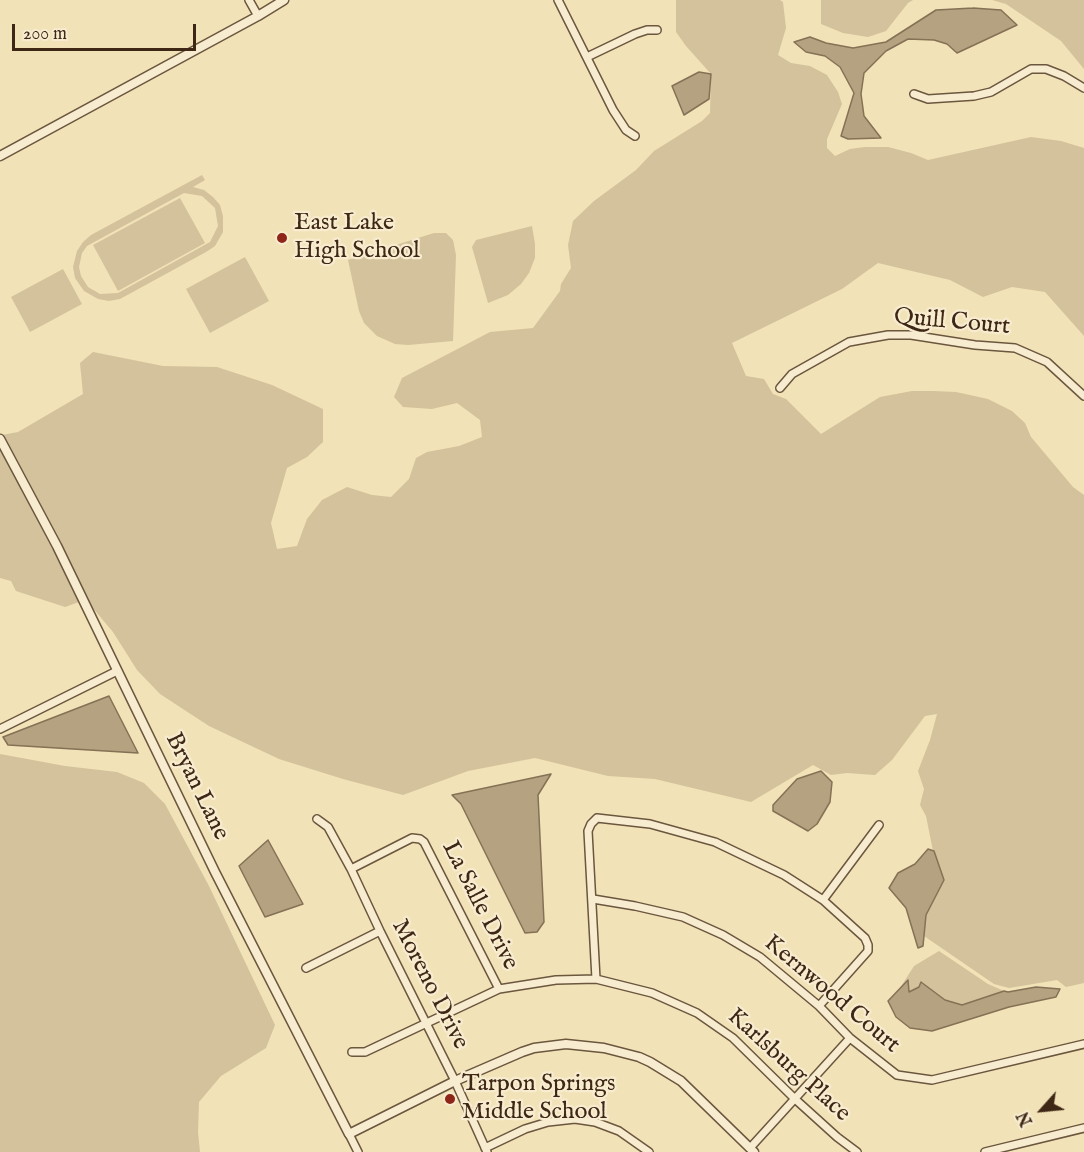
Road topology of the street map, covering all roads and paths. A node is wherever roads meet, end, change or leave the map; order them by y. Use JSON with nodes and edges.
{"nodes":[{"id":1,"x":249,"y":0,"type":"edge"},
{"id":2,"x":284,"y":0,"type":"edge"},
{"id":3,"x":558,"y":0,"type":"edge"},
{"id":4,"x":258,"y":16,"type":"junction"},
{"id":5,"x":657,"y":30,"type":"dead end"},
{"id":6,"x":587,"y":57,"type":"junction"},
{"id":7,"x":1084,"y":88,"type":"edge"},
{"id":8,"x":915,"y":94,"type":"dead end"},
{"id":9,"x":635,"y":136,"type":"dead end"},
{"id":10,"x":0,"y":156,"type":"edge"},
{"id":11,"x":780,"y":388,"type":"dead end"},
{"id":12,"x":1084,"y":396,"type":"edge"},
{"id":13,"x":0,"y":439,"type":"edge"},
{"id":14,"x":117,"y":671,"type":"junction"},
{"id":15,"x":0,"y":729,"type":"edge"},
{"id":16,"x":317,"y":819,"type":"dead end"},
{"id":17,"x":879,"y":825,"type":"dead end"},
{"id":18,"x":351,"y":869,"type":"junction"},
{"id":19,"x":593,"y":899,"type":"junction"},
{"id":20,"x":823,"y":900,"type":"junction"},
{"id":21,"x":380,"y":931,"type":"junction"},
{"id":22,"x":306,"y":968,"type":"dead end"},
{"id":23,"x":596,"y":979,"type":"junction"},
{"id":24,"x":500,"y":988,"type":"junction"},
{"id":25,"x":819,"y":1006,"type":"junction"},
{"id":26,"x":426,"y":1022,"type":"junction"},
{"id":27,"x":850,"y":1038,"type":"junction"},
{"id":28,"x":1084,"y":1044,"type":"edge"},
{"id":29,"x":352,"y":1052,"type":"dead end"},
{"id":30,"x":455,"y":1081,"type":"junction"},
{"id":31,"x":795,"y":1099,"type":"junction"},
{"id":32,"x":1084,"y":1128,"type":"edge"},
{"id":33,"x":349,"y":1134,"type":"junction"},
{"id":34,"x":486,"y":1150,"type":"edge"},
{"id":35,"x":752,"y":1150,"type":"edge"},
{"id":36,"x":358,"y":1152,"type":"edge"},
{"id":37,"x":649,"y":1152,"type":"edge"},
{"id":38,"x":857,"y":1152,"type":"edge"},
{"id":39,"x":985,"y":1152,"type":"edge"}],
"edges":[{"from":1,"to":4,"type":"street"},
{"from":2,"to":4,"type":"street"},
{"from":3,"to":6,"type":"street"},
{"from":4,"to":10,"type":"street"},
{"from":5,"to":6,"type":"street"},
{"from":6,"to":9,"type":"street"},
{"from":7,"to":8,"type":"street"},
{"from":11,"to":12,"type":"street","name":"Quill Court"},
{"from":13,"to":14,"type":"street","name":"Bryan Lane"},
{"from":14,"to":15,"type":"street"},
{"from":14,"to":33,"type":"street","name":"Bryan Lane"},
{"from":16,"to":18,"type":"street"},
{"from":17,"to":20,"type":"street"},
{"from":18,"to":21,"type":"street","name":"Moreno Drive"},
{"from":18,"to":24,"type":"street","name":"La Salle Drive"},
{"from":19,"to":20,"type":"street"},
{"from":19,"to":23,"type":"street"},
{"from":19,"to":25,"type":"street","name":"Kernwood Court"},
{"from":20,"to":25,"type":"street"},
{"from":21,"to":22,"type":"street"},
{"from":21,"to":26,"type":"street","name":"Moreno Drive"},
{"from":23,"to":24,"type":"street","name":"Karlsburg Place"},
{"from":23,"to":31,"type":"street","name":"Karlsburg Place"},
{"from":24,"to":26,"type":"street","name":"Karlsburg Place"},
{"from":25,"to":27,"type":"street","name":"Kernwood Court"},
{"from":26,"to":29,"type":"street","name":"Karlsburg Place"},
{"from":26,"to":30,"type":"street","name":"Moreno Drive"},
{"from":27,"to":28,"type":"street","name":"Kernwood Court"},
{"from":27,"to":31,"type":"street"},
{"from":30,"to":33,"type":"street"},
{"from":30,"to":34,"type":"street","name":"Moreno Drive"},
{"from":30,"to":35,"type":"street"},
{"from":31,"to":35,"type":"street"},
{"from":31,"to":38,"type":"street","name":"Karlsburg Place"},
{"from":32,"to":39,"type":"street"},
{"from":33,"to":36,"type":"street","name":"Bryan Lane"},
{"from":34,"to":37,"type":"street"}]}
